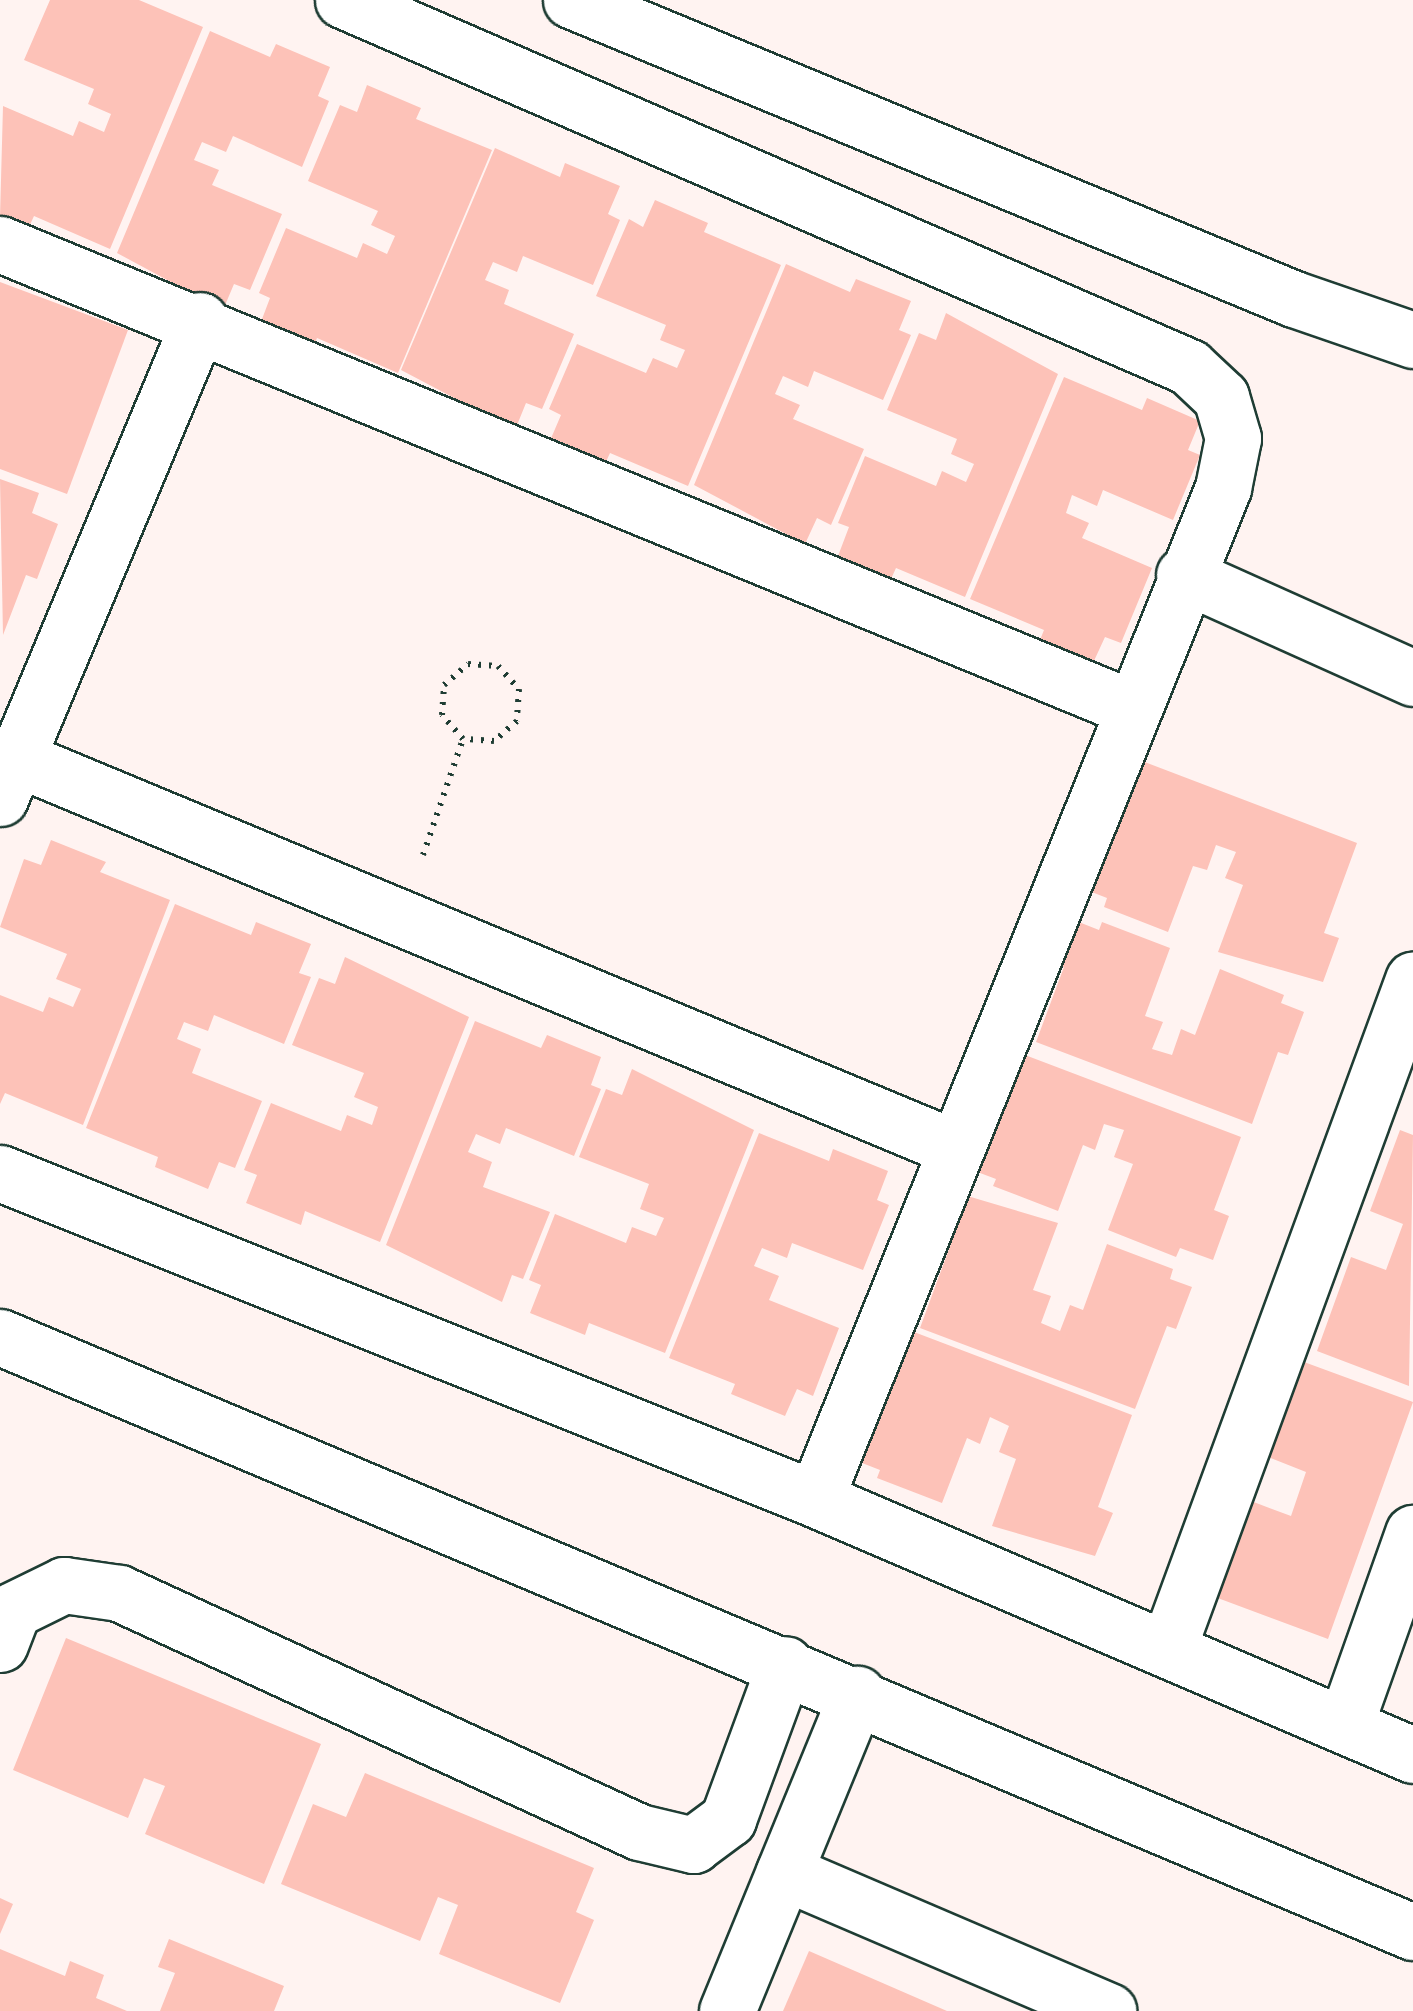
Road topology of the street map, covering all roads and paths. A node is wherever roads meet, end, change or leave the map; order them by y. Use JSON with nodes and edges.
{"nodes":[{"id":1,"x":343,"y":0,"type":"edge"},
{"id":2,"x":571,"y":0,"type":"edge"},
{"id":3,"x":0,"y":244,"type":"edge"},
{"id":4,"x":200,"y":320,"type":"junction"},
{"id":5,"x":1413,"y":340,"type":"edge"},
{"id":6,"x":1184,"y":575,"type":"junction"},
{"id":7,"x":1413,"y":678,"type":"edge"},
{"id":8,"x":1132,"y":708,"type":"junction"},
{"id":9,"x":464,"y":739,"type":"junction"},
{"id":10,"x":8,"y":778,"type":"edge"},
{"id":11,"x":402,"y":918,"type":"junction"},
{"id":12,"x":1413,"y":980,"type":"edge"},
{"id":13,"x":955,"y":1148,"type":"junction"},
{"id":14,"x":0,"y":1173,"type":"edge"},
{"id":15,"x":0,"y":1336,"type":"edge"},
{"id":16,"x":815,"y":1499,"type":"junction"},
{"id":17,"x":1413,"y":1533,"type":"edge"},
{"id":18,"x":0,"y":1644,"type":"edge"},
{"id":19,"x":1168,"y":1648,"type":"junction"},
{"id":20,"x":785,"y":1664,"type":"junction"},
{"id":21,"x":857,"y":1694,"type":"junction"},
{"id":22,"x":1345,"y":1725,"type":"junction"},
{"id":23,"x":1413,"y":1755,"type":"edge"},
{"id":24,"x":784,"y":1872,"type":"junction"},
{"id":25,"x":1413,"y":1932,"type":"edge"},
{"id":26,"x":727,"y":2011,"type":"edge"},
{"id":27,"x":1109,"y":2011,"type":"edge"}],
"edges":[{"from":1,"to":6,"type":"street"},
{"from":2,"to":5,"type":"street"},
{"from":3,"to":4,"type":"street"},
{"from":4,"to":8,"type":"street"},
{"from":4,"to":10,"type":"street"},
{"from":6,"to":7,"type":"street"},
{"from":6,"to":8,"type":"street"},
{"from":8,"to":13,"type":"street"},
{"from":9,"to":9,"type":"path"},
{"from":9,"to":11,"type":"path"},
{"from":10,"to":11,"type":"street"},
{"from":11,"to":13,"type":"street"},
{"from":12,"to":19,"type":"street"},
{"from":13,"to":16,"type":"street"},
{"from":14,"to":16,"type":"street"},
{"from":15,"to":20,"type":"street"},
{"from":16,"to":19,"type":"street"},
{"from":17,"to":22,"type":"street"},
{"from":18,"to":20,"type":"street"},
{"from":19,"to":22,"type":"street"},
{"from":20,"to":21,"type":"street"},
{"from":21,"to":24,"type":"street"},
{"from":21,"to":25,"type":"street"},
{"from":22,"to":23,"type":"street"},
{"from":24,"to":26,"type":"street"},
{"from":24,"to":27,"type":"street"}]}
